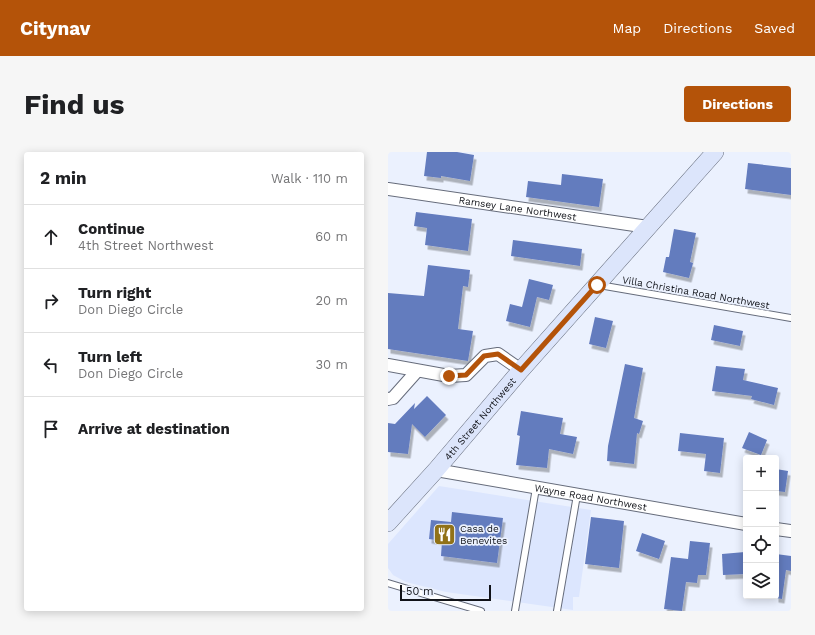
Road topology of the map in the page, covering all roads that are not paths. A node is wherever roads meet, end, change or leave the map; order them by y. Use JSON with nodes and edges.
{"nodes":[{"id":1,"x":715,"y":152,"type":"edge"},
{"id":2,"x":388,"y":189,"type":"edge"},
{"id":3,"x":648,"y":227,"type":"junction"},
{"id":4,"x":597,"y":285,"type":"junction"},
{"id":5,"x":791,"y":318,"type":"edge"},
{"id":6,"x":388,"y":365,"type":"edge"},
{"id":7,"x":521,"y":370,"type":"junction"},
{"id":8,"x":418,"y":371,"type":"junction"},
{"id":9,"x":388,"y":399,"type":"edge"},
{"id":10,"x":436,"y":470,"type":"junction"},
{"id":11,"x":536,"y":488,"type":"junction"},
{"id":12,"x":577,"y":495,"type":"junction"},
{"id":13,"x":388,"y":523,"type":"edge"},
{"id":14,"x":743,"y":523,"type":"edge"},
{"id":15,"x":779,"y":529,"type":"edge"},
{"id":16,"x":791,"y":531,"type":"edge"},
{"id":17,"x":388,"y":584,"type":"edge"},
{"id":18,"x":481,"y":611,"type":"edge"},
{"id":19,"x":515,"y":611,"type":"edge"},
{"id":20,"x":557,"y":611,"type":"edge"}],
"edges":[{"from":1,"to":3,"type":"main road","name":"4th Street Northwest"},
{"from":2,"to":3,"type":"street","name":"Ramsey Lane Northwest"},
{"from":3,"to":4,"type":"main road","name":"4th Street Northwest"},
{"from":4,"to":5,"type":"lane","name":"Villa Christina Road Northwest"},
{"from":4,"to":7,"type":"main road","name":"4th Street Northwest"},
{"from":6,"to":8,"type":"street"},
{"from":7,"to":8,"type":"street"},
{"from":7,"to":10,"type":"main road","name":"4th Street Northwest"},
{"from":8,"to":9,"type":"street"},
{"from":10,"to":11,"type":"street","name":"Wayne Road Northwest"},
{"from":10,"to":13,"type":"main road","name":"4th Street Northwest"},
{"from":11,"to":12,"type":"street","name":"Wayne Road Northwest"},
{"from":11,"to":19,"type":"lane"},
{"from":12,"to":14,"type":"street","name":"Wayne Road Northwest"},
{"from":12,"to":20,"type":"lane"},
{"from":15,"to":16,"type":"street"},
{"from":17,"to":18,"type":"lane"}]}
